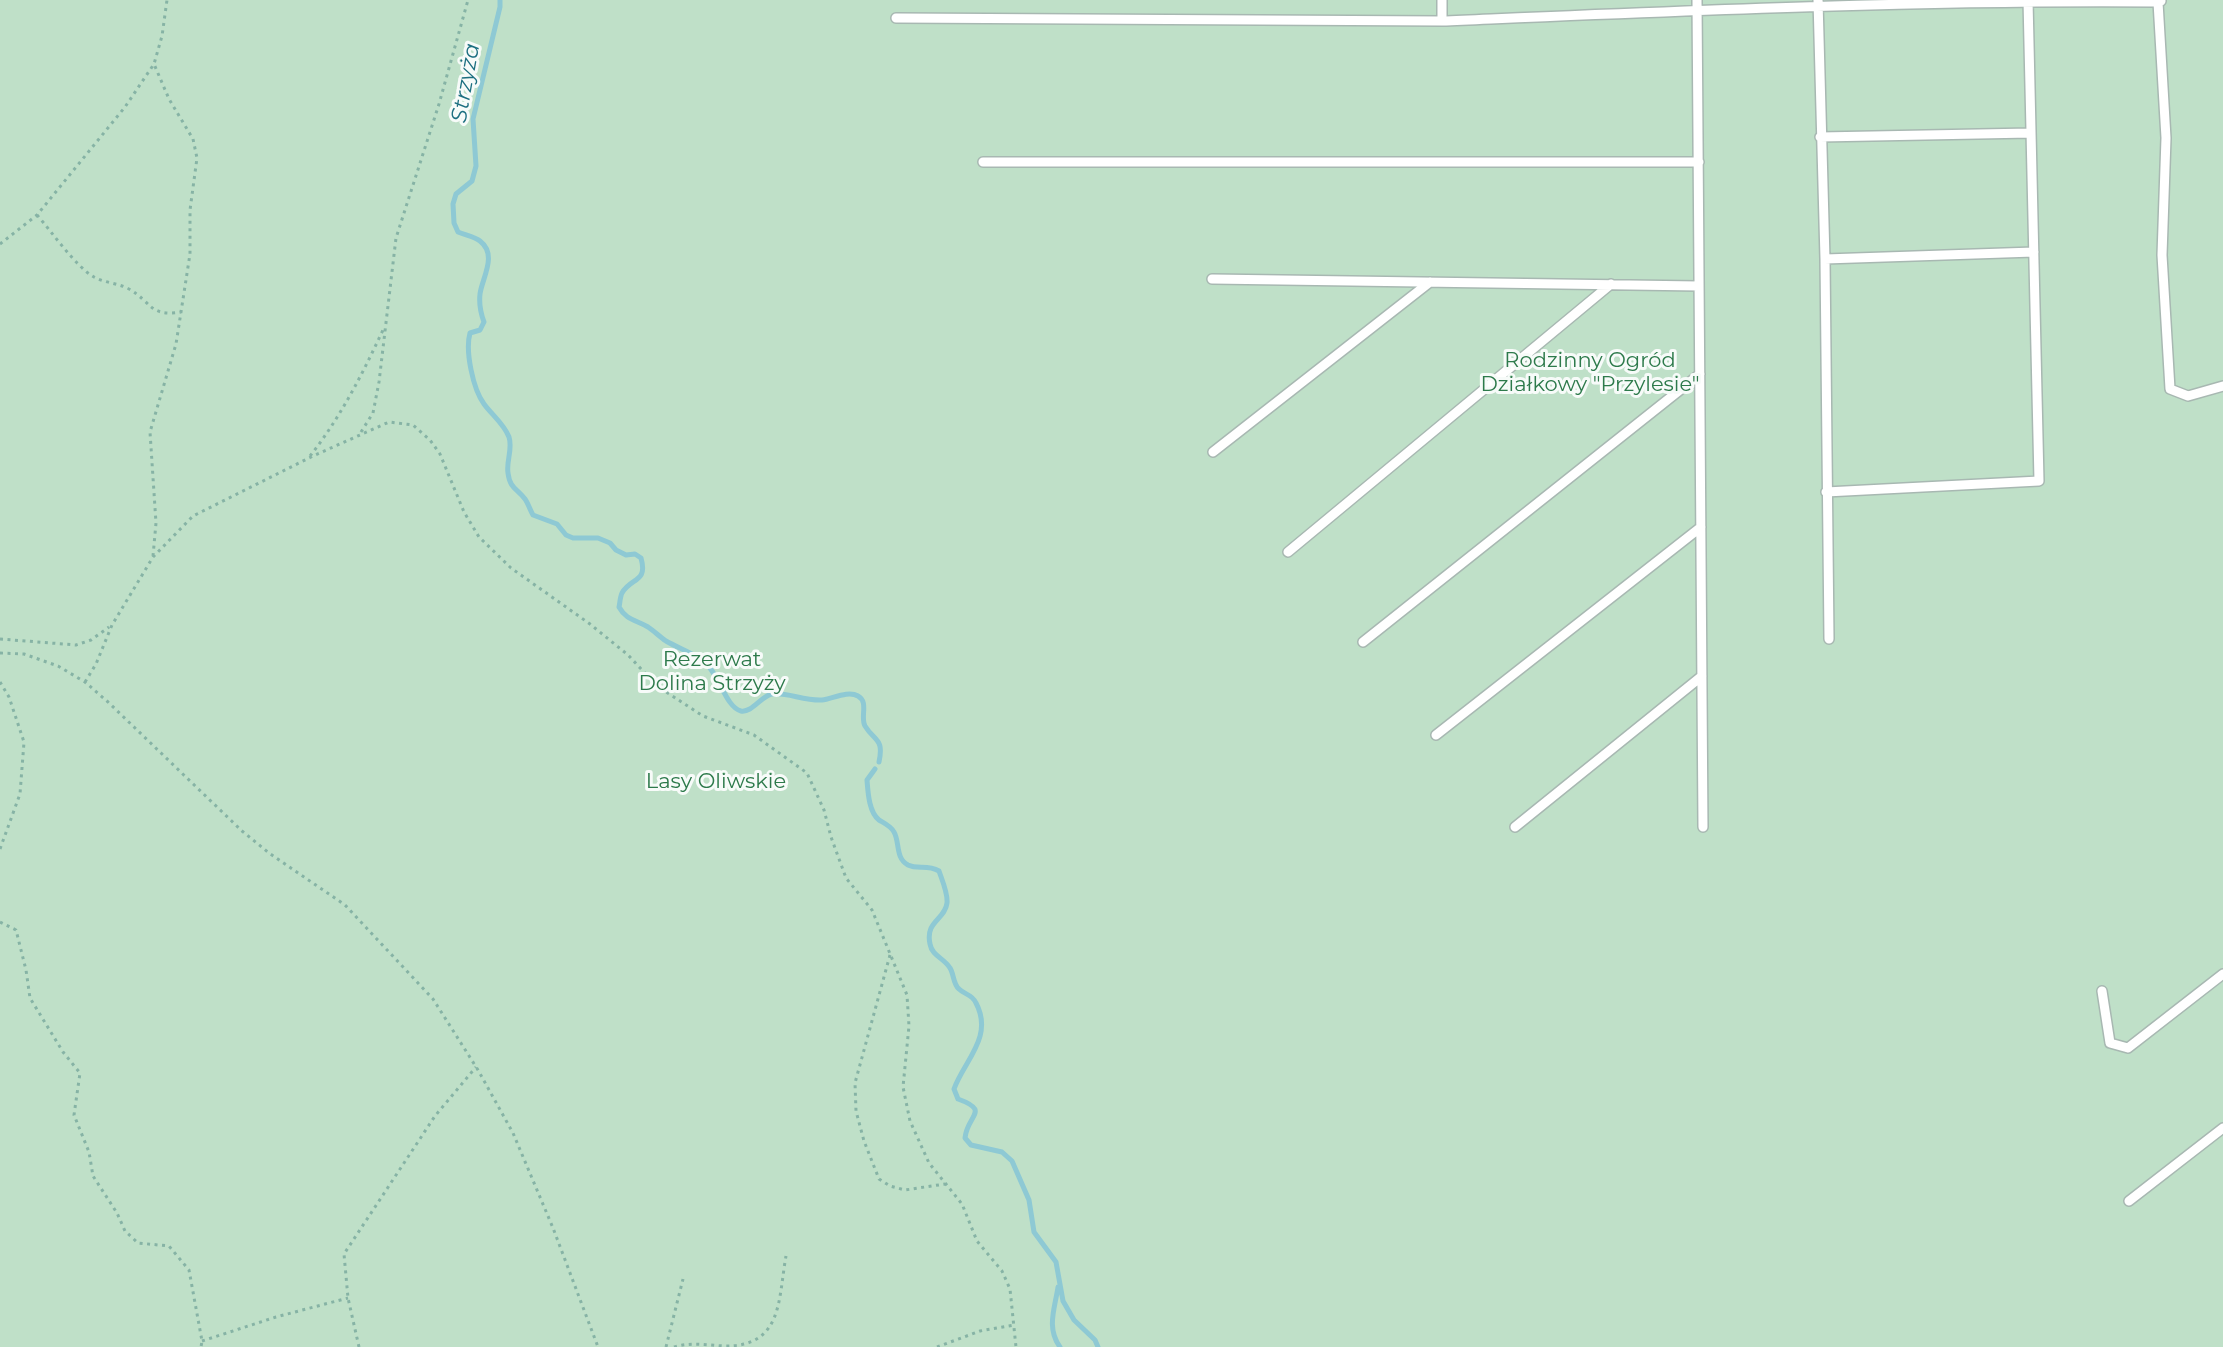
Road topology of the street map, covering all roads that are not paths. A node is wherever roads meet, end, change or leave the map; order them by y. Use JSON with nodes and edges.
{"nodes":[{"id":1,"x":1442,"y":0,"type":"edge"},
{"id":2,"x":2028,"y":1,"type":"edge"},
{"id":3,"x":2159,"y":1,"type":"edge"},
{"id":4,"x":1818,"y":4,"type":"edge"},
{"id":5,"x":1698,"y":5,"type":"edge"},
{"id":6,"x":896,"y":18,"type":"dead end"},
{"id":7,"x":1442,"y":21,"type":"junction"},
{"id":8,"x":2031,"y":133,"type":"junction"},
{"id":9,"x":1820,"y":136,"type":"junction"},
{"id":10,"x":983,"y":162,"type":"dead end"},
{"id":11,"x":1699,"y":162,"type":"junction"},
{"id":12,"x":2034,"y":252,"type":"junction"},
{"id":13,"x":1825,"y":259,"type":"junction"},
{"id":14,"x":1212,"y":279,"type":"dead end"},
{"id":15,"x":1430,"y":282,"type":"junction"},
{"id":16,"x":1611,"y":284,"type":"junction"},
{"id":17,"x":1700,"y":286,"type":"junction"},
{"id":18,"x":1700,"y":374,"type":"junction"},
{"id":19,"x":2223,"y":386,"type":"edge"},
{"id":20,"x":1213,"y":452,"type":"dead end"},
{"id":21,"x":1826,"y":492,"type":"junction"},
{"id":22,"x":1701,"y":527,"type":"junction"},
{"id":23,"x":1288,"y":552,"type":"dead end"},
{"id":24,"x":1829,"y":639,"type":"dead end"},
{"id":25,"x":1363,"y":642,"type":"dead end"},
{"id":26,"x":1702,"y":676,"type":"junction"},
{"id":27,"x":1436,"y":735,"type":"dead end"},
{"id":28,"x":1515,"y":827,"type":"dead end"},
{"id":29,"x":1703,"y":827,"type":"dead end"},
{"id":30,"x":2223,"y":974,"type":"edge"},
{"id":31,"x":2102,"y":991,"type":"dead end"},
{"id":32,"x":2223,"y":1128,"type":"edge"},
{"id":33,"x":2128,"y":1202,"type":"dead end"}],
"edges":[{"from":1,"to":7,"type":"lane"},
{"from":2,"to":3,"type":"lane"},
{"from":2,"to":4,"type":"lane"},
{"from":2,"to":8,"type":"lane"},
{"from":3,"to":19,"type":"lane"},
{"from":4,"to":5,"type":"lane"},
{"from":4,"to":9,"type":"lane"},
{"from":5,"to":7,"type":"lane"},
{"from":5,"to":11,"type":"lane"},
{"from":6,"to":7,"type":"lane"},
{"from":8,"to":9,"type":"lane"},
{"from":8,"to":12,"type":"lane"},
{"from":9,"to":13,"type":"lane"},
{"from":10,"to":11,"type":"lane"},
{"from":11,"to":17,"type":"lane"},
{"from":12,"to":13,"type":"lane"},
{"from":12,"to":21,"type":"lane"},
{"from":13,"to":21,"type":"lane"},
{"from":14,"to":15,"type":"lane"},
{"from":15,"to":16,"type":"lane"},
{"from":15,"to":20,"type":"lane"},
{"from":16,"to":17,"type":"lane"},
{"from":16,"to":23,"type":"lane"},
{"from":17,"to":18,"type":"lane"},
{"from":18,"to":22,"type":"lane"},
{"from":18,"to":25,"type":"lane"},
{"from":21,"to":24,"type":"lane"},
{"from":22,"to":26,"type":"lane"},
{"from":22,"to":27,"type":"lane"},
{"from":26,"to":28,"type":"lane"},
{"from":26,"to":29,"type":"lane"},
{"from":30,"to":31,"type":"lane"},
{"from":32,"to":33,"type":"lane"}]}
